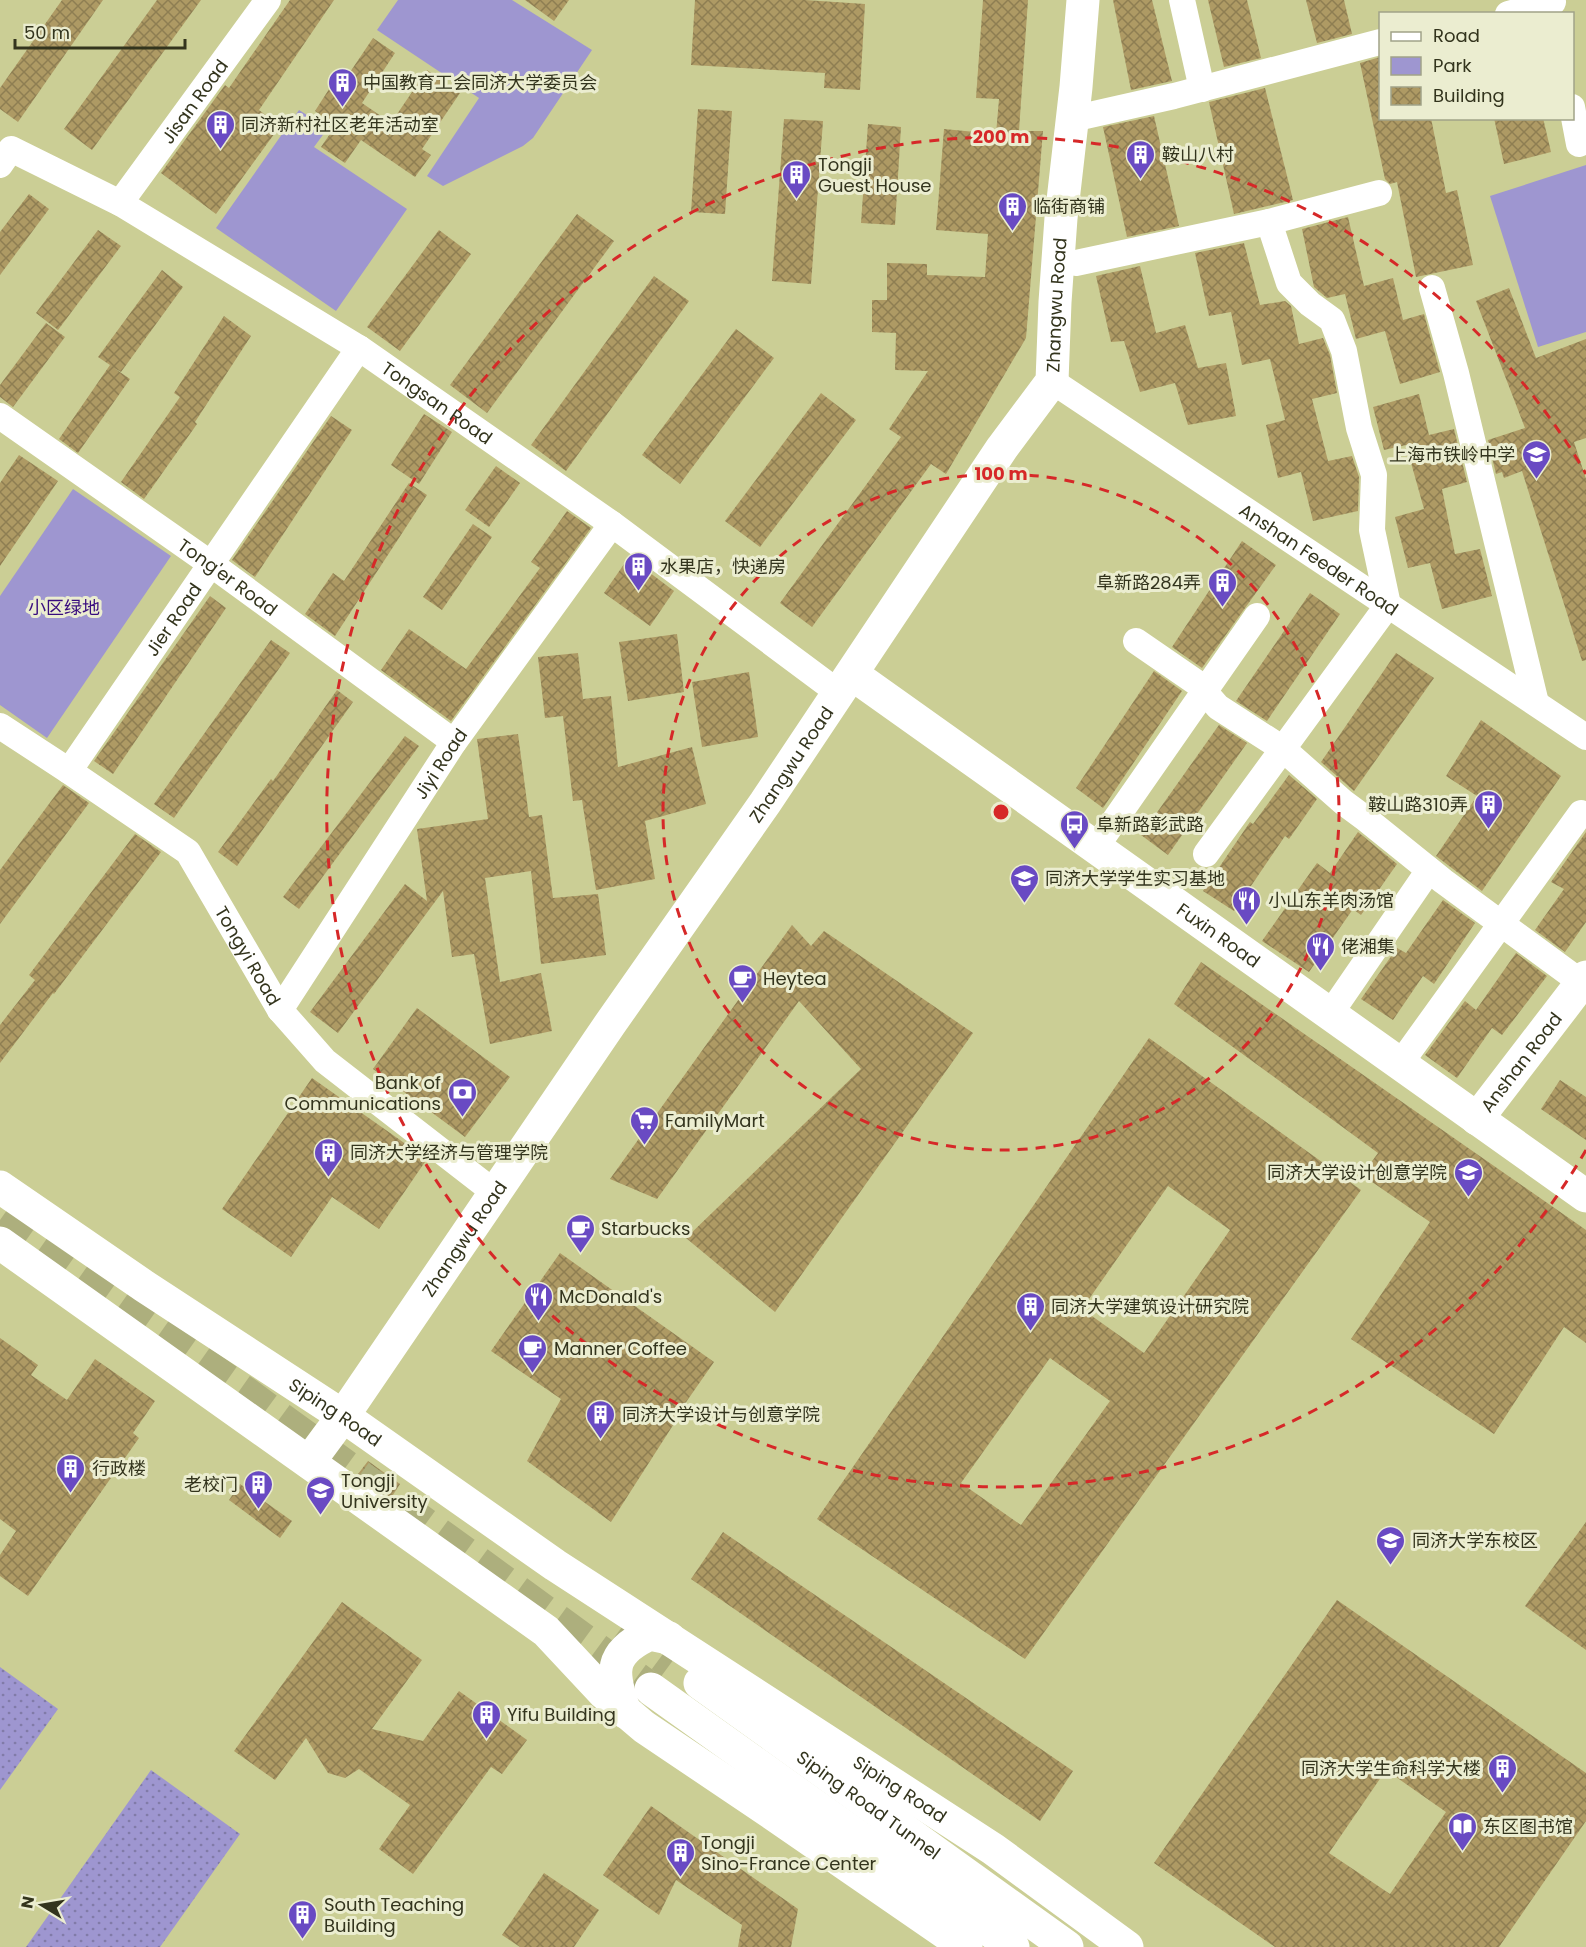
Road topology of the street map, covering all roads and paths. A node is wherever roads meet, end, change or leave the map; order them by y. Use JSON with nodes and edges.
{"nodes":[{"id":1,"x":268,"y":0,"type":"edge"},
{"id":2,"x":1083,"y":0,"type":"edge"},
{"id":3,"x":1182,"y":0,"type":"edge"},
{"id":4,"x":1554,"y":5,"type":"edge"},
{"id":5,"x":1518,"y":12,"type":"edge"},
{"id":6,"x":1379,"y":42,"type":"edge"},
{"id":7,"x":1202,"y":89,"type":"junction"},
{"id":8,"x":1574,"y":118,"type":"edge"},
{"id":9,"x":1072,"y":119,"type":"junction"},
{"id":10,"x":1579,"y":144,"type":"dead end"},
{"id":11,"x":5,"y":157,"type":"edge"},
{"id":12,"x":1379,"y":193,"type":"dead end"},
{"id":13,"x":120,"y":203,"type":"junction"},
{"id":14,"x":1269,"y":222,"type":"junction"},
{"id":15,"x":1076,"y":264,"type":"dead end"},
{"id":16,"x":1432,"y":288,"type":"dead end"},
{"id":17,"x":359,"y":348,"type":"junction"},
{"id":18,"x":1052,"y":381,"type":"junction"},
{"id":19,"x":0,"y":416,"type":"edge"},
{"id":20,"x":612,"y":524,"type":"junction"},
{"id":21,"x":211,"y":564,"type":"junction"},
{"id":22,"x":1388,"y":605,"type":"junction"},
{"id":23,"x":1257,"y":616,"type":"dead end"},
{"id":24,"x":1136,"y":641,"type":"dead end"},
{"id":25,"x":845,"y":683,"type":"junction"},
{"id":26,"x":1204,"y":692,"type":"junction"},
{"id":27,"x":1536,"y":703,"type":"junction"},
{"id":28,"x":0,"y":726,"type":"edge"},
{"id":29,"x":1586,"y":736,"type":"edge"},
{"id":30,"x":454,"y":742,"type":"junction"},
{"id":31,"x":1283,"y":749,"type":"junction"},
{"id":32,"x":69,"y":771,"type":"junction"},
{"id":33,"x":1581,"y":813,"type":"dead end"},
{"id":34,"x":1096,"y":848,"type":"junction"},
{"id":35,"x":1206,"y":854,"type":"dead end"},
{"id":36,"x":1429,"y":870,"type":"junction"},
{"id":37,"x":1501,"y":924,"type":"junction"},
{"id":38,"x":1584,"y":980,"type":"edge"},
{"id":39,"x":280,"y":1010,"type":"junction"},
{"id":40,"x":1330,"y":1014,"type":"junction"},
{"id":41,"x":1400,"y":1065,"type":"junction"},
{"id":42,"x":1477,"y":1119,"type":"junction"},
{"id":43,"x":0,"y":1187,"type":"edge"},
{"id":44,"x":494,"y":1192,"type":"junction"},
{"id":45,"x":1586,"y":1196,"type":"edge"},
{"id":46,"x":0,"y":1243,"type":"edge"},
{"id":47,"x":343,"y":1416,"type":"junction"},
{"id":48,"x":309,"y":1462,"type":"junction"},
{"id":49,"x":670,"y":1650,"type":"junction"},
{"id":50,"x":651,"y":1689,"type":"tunnel mouth"},
{"id":51,"x":625,"y":1712,"type":"junction"},
{"id":52,"x":966,"y":1947,"type":"edge"},
{"id":53,"x":1013,"y":1947,"type":"edge"},
{"id":54,"x":1066,"y":1947,"type":"edge"},
{"id":55,"x":1127,"y":1947,"type":"edge"}],
"edges":[{"from":1,"to":13,"type":"street","name":"Jisan Road"},
{"from":2,"to":9,"type":"main road","name":"Zhangwu Road"},
{"from":3,"to":7,"type":"street"},
{"from":4,"to":5,"type":"street"},
{"from":6,"to":7,"type":"street"},
{"from":7,"to":9,"type":"street"},
{"from":8,"to":10,"type":"street"},
{"from":9,"to":18,"type":"main road","name":"Zhangwu Road"},
{"from":11,"to":13,"type":"street","name":"Tongsan Road"},
{"from":12,"to":14,"type":"street"},
{"from":13,"to":17,"type":"street","name":"Tongsan Road"},
{"from":14,"to":15,"type":"street"},
{"from":14,"to":22,"type":"street"},
{"from":16,"to":27,"type":"street"},
{"from":17,"to":20,"type":"street","name":"Tongsan Road"},
{"from":17,"to":21,"type":"street","name":"Jier Road"},
{"from":18,"to":22,"type":"street","name":"Anshan Feeder Road"},
{"from":18,"to":25,"type":"main road","name":"Zhangwu Road"},
{"from":19,"to":21,"type":"street","name":"Tong'er Road"},
{"from":20,"to":25,"type":"street","name":"Tongsan Road"},
{"from":20,"to":30,"type":"street","name":"Jiyi Road"},
{"from":21,"to":30,"type":"street","name":"Tong'er Road"},
{"from":21,"to":32,"type":"street","name":"Jier Road"},
{"from":22,"to":27,"type":"street","name":"Anshan Feeder Road"},
{"from":22,"to":31,"type":"street"},
{"from":23,"to":26,"type":"street"},
{"from":24,"to":26,"type":"street"},
{"from":25,"to":34,"type":"main road","name":"Fuxin Road"},
{"from":25,"to":44,"type":"main road","name":"Zhangwu Road"},
{"from":26,"to":31,"type":"street"},
{"from":26,"to":34,"type":"street"},
{"from":27,"to":29,"type":"street","name":"Anshan Feeder Road"},
{"from":28,"to":32,"type":"street","name":"Tongyi Road"},
{"from":30,"to":39,"type":"street","name":"Jiyi Road"},
{"from":31,"to":35,"type":"street"},
{"from":31,"to":36,"type":"street"},
{"from":32,"to":39,"type":"street","name":"Tongyi Road"},
{"from":33,"to":37,"type":"street"},
{"from":34,"to":40,"type":"main road","name":"Fuxin Road"},
{"from":36,"to":37,"type":"street"},
{"from":36,"to":40,"type":"street"},
{"from":37,"to":38,"type":"street"},
{"from":37,"to":41,"type":"street"},
{"from":38,"to":42,"type":"main road","name":"Anshan Road"},
{"from":39,"to":44,"type":"street","name":"Tongyi Road"},
{"from":40,"to":41,"type":"main road","name":"Fuxin Road"},
{"from":41,"to":42,"type":"main road","name":"Fuxin Road"},
{"from":42,"to":45,"type":"main road","name":"Fuxin Road"},
{"from":43,"to":47,"type":"main road","name":"Siping Road"},
{"from":44,"to":47,"type":"main road","name":"Zhangwu Road"},
{"from":46,"to":48,"type":"main road"},
{"from":47,"to":48,"type":"main road","name":"Zhangwu Road"},
{"from":47,"to":49,"type":"main road","name":"Siping Road"},
{"from":48,"to":51,"type":"main road"},
{"from":49,"to":51,"type":"main road"},
{"from":49,"to":54,"type":"main road","name":"Siping Road Tunnel"},
{"from":49,"to":55,"type":"main road","name":"Siping Road"},
{"from":50,"to":53,"type":"main road","name":"Siping Road Tunnel"},
{"from":51,"to":52,"type":"main road"}]}
